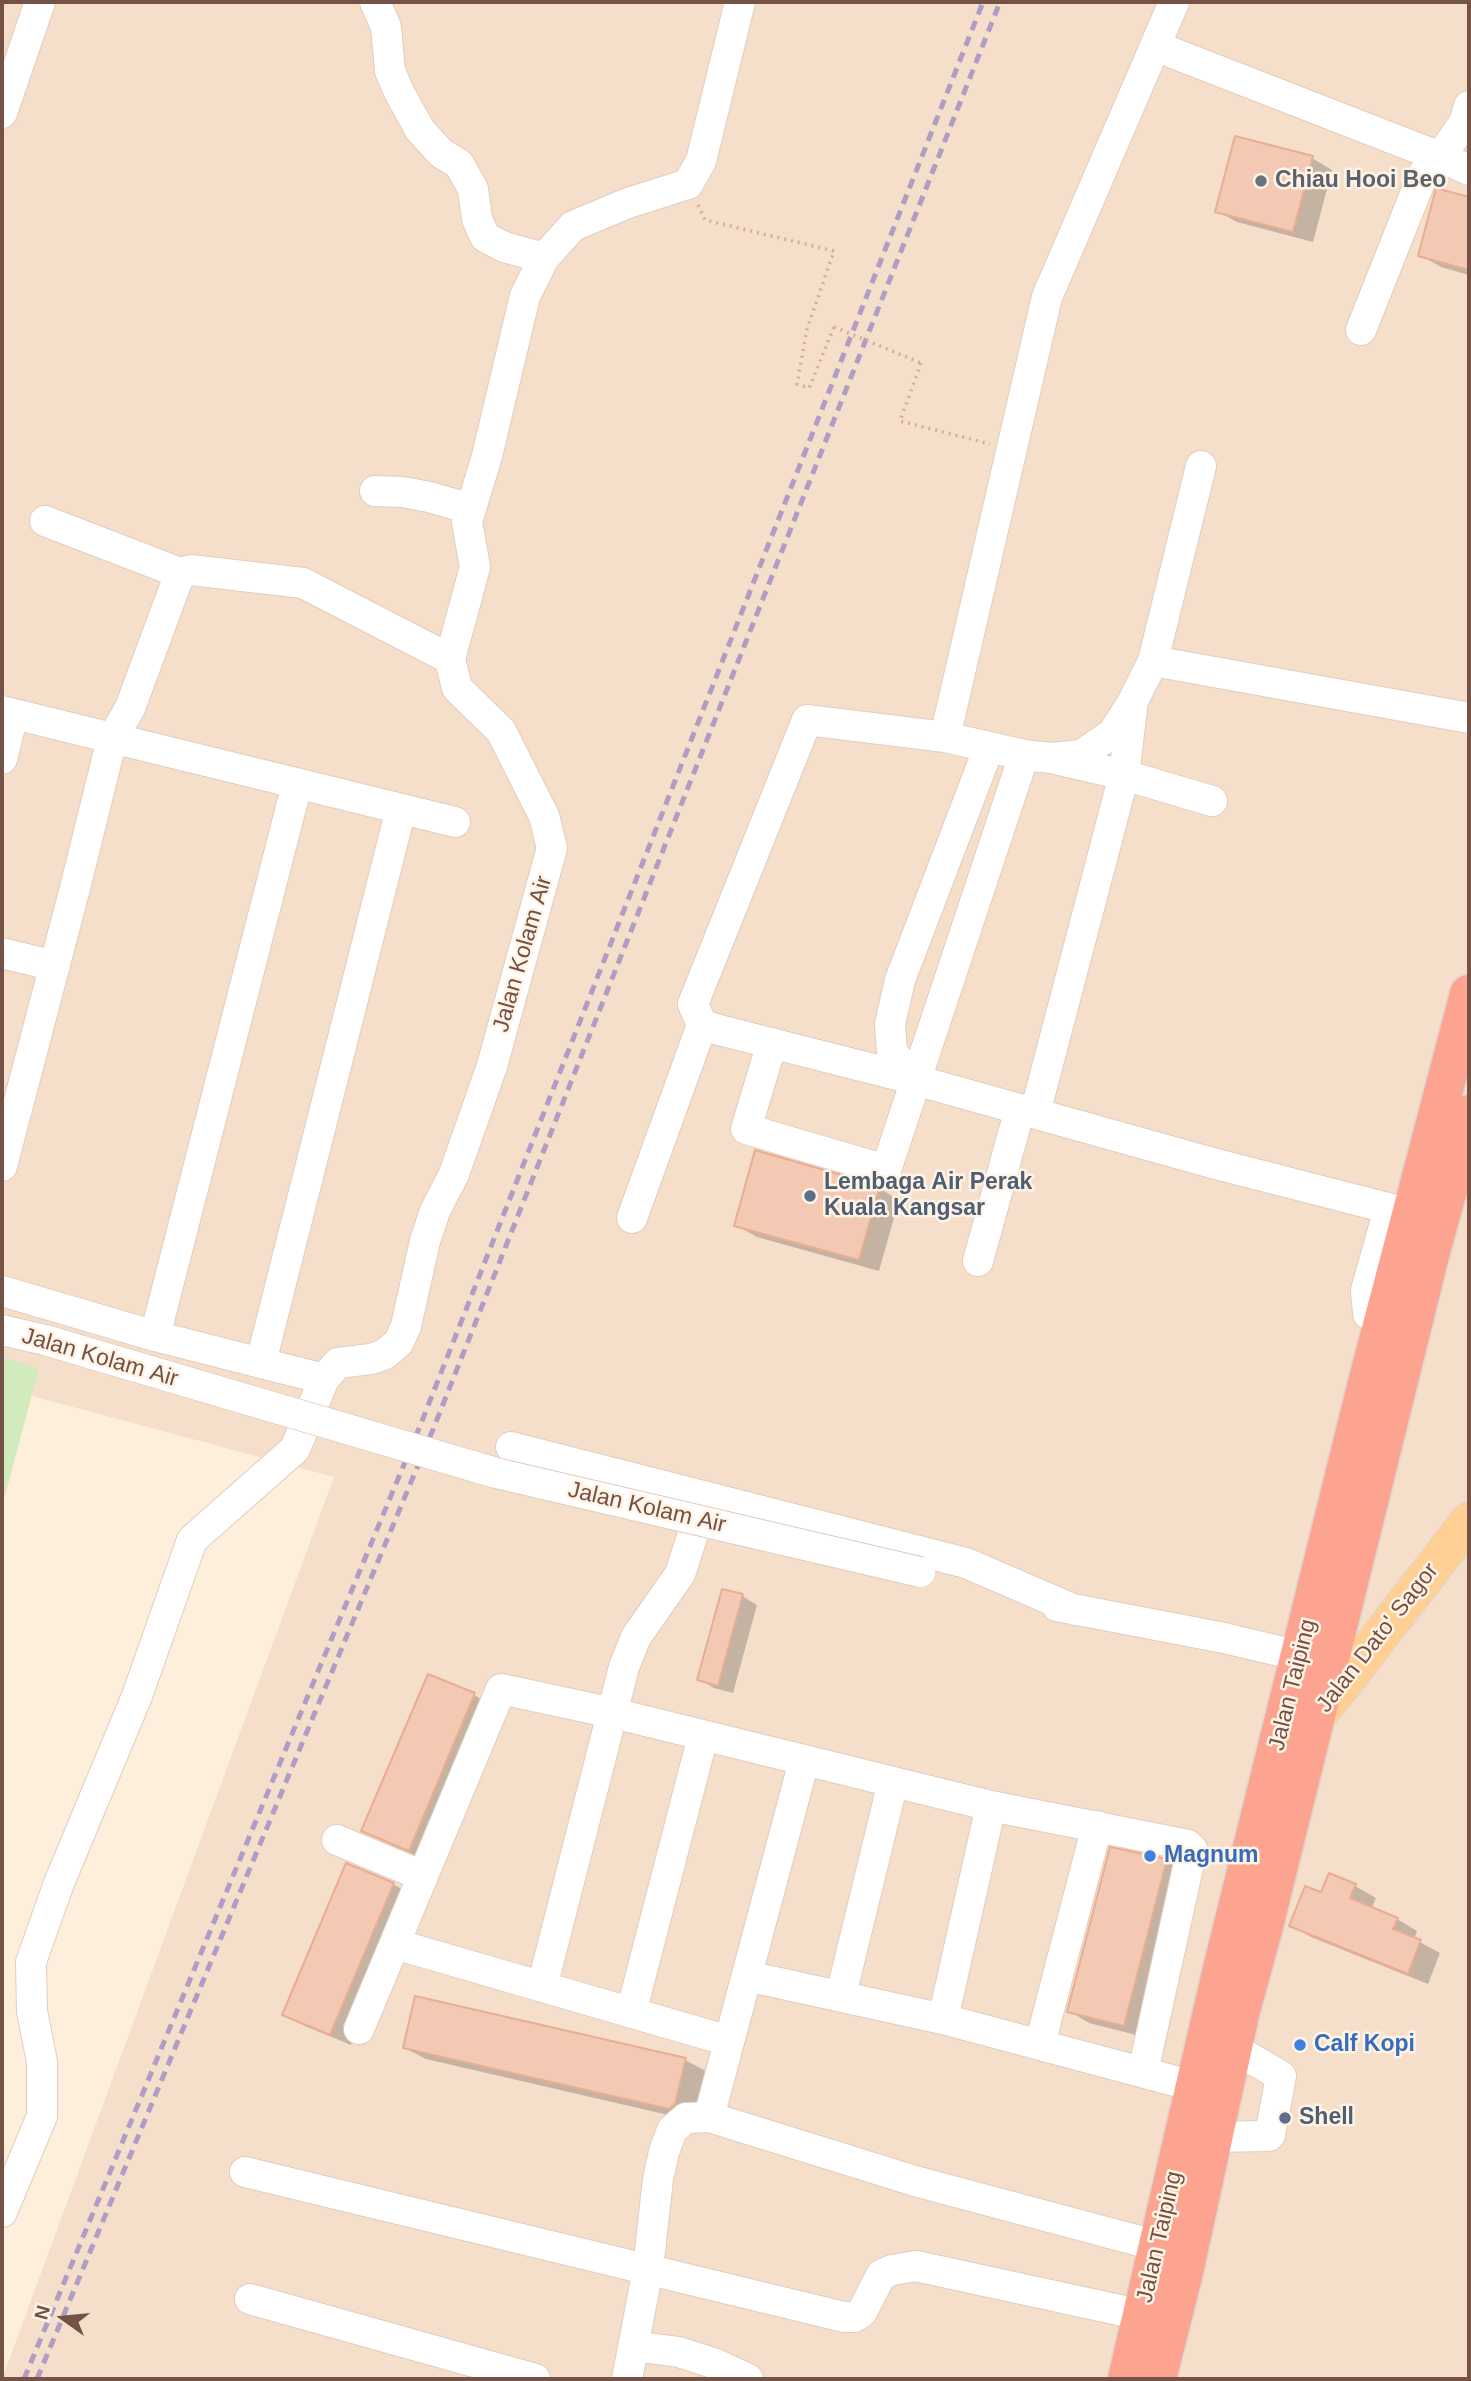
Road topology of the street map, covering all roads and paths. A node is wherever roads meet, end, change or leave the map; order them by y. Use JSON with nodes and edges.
{"nodes":[{"id":1,"x":40,"y":2,"type":"edge"},
{"id":2,"x":375,"y":2,"type":"edge"},
{"id":3,"x":740,"y":2,"type":"edge"},
{"id":4,"x":1174,"y":2,"type":"edge"},
{"id":5,"x":1155,"y":46,"type":"junction"},
{"id":6,"x":1469,"y":106,"type":"edge"},
{"id":7,"x":2,"y":113,"type":"edge"},
{"id":8,"x":1440,"y":157,"type":"junction"},
{"id":9,"x":1469,"y":170,"type":"edge"},
{"id":10,"x":688,"y":184,"type":"junction"},
{"id":11,"x":544,"y":258,"type":"junction"},
{"id":12,"x":1361,"y":330,"type":"dead end"},
{"id":13,"x":1012,"y":450,"type":"junction"},
{"id":14,"x":1200,"y":466,"type":"dead end"},
{"id":15,"x":375,"y":491,"type":"dead end"},
{"id":16,"x":471,"y":509,"type":"junction"},
{"id":17,"x":44,"y":521,"type":"dead end"},
{"id":18,"x":180,"y":573,"type":"junction"},
{"id":19,"x":450,"y":659,"type":"junction"},
{"id":20,"x":1153,"y":661,"type":"junction"},
{"id":21,"x":1132,"y":703,"type":"junction"},
{"id":22,"x":8,"y":713,"type":"edge"},
{"id":23,"x":1469,"y":718,"type":"edge"},
{"id":24,"x":945,"y":737,"type":"junction"},
{"id":25,"x":111,"y":739,"type":"junction"},
{"id":26,"x":989,"y":747,"type":"junction"},
{"id":27,"x":1038,"y":756,"type":"junction"},
{"id":28,"x":2,"y":759,"type":"edge"},
{"id":29,"x":1124,"y":775,"type":"junction"},
{"id":30,"x":297,"y":784,"type":"junction"},
{"id":31,"x":1212,"y":800,"type":"dead end"},
{"id":32,"x":401,"y":809,"type":"junction"},
{"id":33,"x":455,"y":822,"type":"dead end"},
{"id":34,"x":2,"y":953,"type":"edge"},
{"id":35,"x":55,"y":966,"type":"junction"},
{"id":36,"x":1469,"y":994,"type":"edge"},
{"id":37,"x":702,"y":1025,"type":"junction"},
{"id":38,"x":772,"y":1042,"type":"junction"},
{"id":39,"x":915,"y":1080,"type":"junction"},
{"id":40,"x":1028,"y":1111,"type":"junction"},
{"id":41,"x":1469,"y":1114,"type":"edge"},
{"id":42,"x":1456,"y":1163,"type":"junction"},
{"id":43,"x":2,"y":1166,"type":"edge"},
{"id":44,"x":1400,"y":1211,"type":"junction"},
{"id":45,"x":632,"y":1218,"type":"dead end"},
{"id":46,"x":978,"y":1261,"type":"dead end"},
{"id":47,"x":2,"y":1291,"type":"edge"},
{"id":48,"x":2,"y":1330,"type":"edge"},
{"id":49,"x":155,"y":1336,"type":"junction"},
{"id":50,"x":261,"y":1362,"type":"junction"},
{"id":51,"x":324,"y":1379,"type":"junction"},
{"id":52,"x":511,"y":1447,"type":"dead end"},
{"id":53,"x":705,"y":1496,"type":"junction"},
{"id":54,"x":1469,"y":1521,"type":"edge"},
{"id":55,"x":1075,"y":1611,"type":"junction"},
{"id":56,"x":1341,"y":1612,"type":"junction"},
{"id":57,"x":1300,"y":1656,"type":"junction"},
{"id":58,"x":613,"y":1713,"type":"junction"},
{"id":59,"x":1314,"y":1722,"type":"junction"},
{"id":60,"x":703,"y":1736,"type":"junction"},
{"id":61,"x":804,"y":1761,"type":"junction"},
{"id":62,"x":893,"y":1782,"type":"junction"},
{"id":63,"x":991,"y":1806,"type":"junction"},
{"id":64,"x":1097,"y":1826,"type":"junction"},
{"id":65,"x":337,"y":1840,"type":"dead end"},
{"id":66,"x":423,"y":1876,"type":"junction"},
{"id":67,"x":395,"y":1944,"type":"junction"},
{"id":68,"x":747,"y":1976,"type":"junction"},
{"id":69,"x":542,"y":1987,"type":"junction"},
{"id":70,"x":841,"y":1995,"type":"junction"},
{"id":71,"x":631,"y":2013,"type":"junction"},
{"id":72,"x":943,"y":2019,"type":"junction"},
{"id":73,"x":359,"y":2029,"type":"dead end"},
{"id":74,"x":729,"y":2041,"type":"junction"},
{"id":75,"x":1040,"y":2044,"type":"junction"},
{"id":76,"x":1233,"y":2048,"type":"junction"},
{"id":77,"x":1143,"y":2072,"type":"junction"},
{"id":78,"x":1209,"y":2090,"type":"junction"},
{"id":79,"x":709,"y":2117,"type":"junction"},
{"id":80,"x":1213,"y":2137,"type":"junction"},
{"id":81,"x":245,"y":2172,"type":"dead end"},
{"id":82,"x":2,"y":2212,"type":"edge"},
{"id":83,"x":1158,"y":2246,"type":"junction"},
{"id":84,"x":648,"y":2269,"type":"junction"},
{"id":85,"x":250,"y":2299,"type":"dead end"},
{"id":86,"x":1142,"y":2315,"type":"junction"},
{"id":87,"x":633,"y":2346,"type":"junction"},
{"id":88,"x":518,"y":2377,"type":"edge"},
{"id":89,"x":627,"y":2379,"type":"edge"},
{"id":90,"x":748,"y":2379,"type":"edge"},
{"id":91,"x":1127,"y":2379,"type":"edge"},
{"id":92,"x":1157,"y":2379,"type":"edge"}],
"edges":[{"from":1,"to":7,"type":"street"},
{"from":2,"to":11,"type":"street"},
{"from":3,"to":10,"type":"street"},
{"from":4,"to":5,"type":"street"},
{"from":5,"to":8,"type":"street"},
{"from":5,"to":13,"type":"street"},
{"from":6,"to":8,"type":"street"},
{"from":8,"to":9,"type":"street"},
{"from":8,"to":12,"type":"street"},
{"from":10,"to":11,"type":"street"},
{"from":10,"to":13,"type":"path","bridge":true},
{"from":11,"to":16,"type":"street"},
{"from":13,"to":24,"type":"street"},
{"from":14,"to":20,"type":"street"},
{"from":15,"to":16,"type":"street"},
{"from":16,"to":19,"type":"street"},
{"from":17,"to":18,"type":"street"},
{"from":18,"to":19,"type":"street"},
{"from":18,"to":25,"type":"street"},
{"from":19,"to":51,"type":"street","name":"Jalan Kolam Air"},
{"from":20,"to":21,"type":"street"},
{"from":20,"to":23,"type":"street"},
{"from":21,"to":27,"type":"street"},
{"from":21,"to":29,"type":"street"},
{"from":22,"to":25,"type":"street"},
{"from":22,"to":28,"type":"street"},
{"from":24,"to":26,"type":"street"},
{"from":24,"to":37,"type":"street"},
{"from":25,"to":30,"type":"street"},
{"from":25,"to":35,"type":"street"},
{"from":26,"to":27,"type":"street"},
{"from":26,"to":39,"type":"street"},
{"from":27,"to":29,"type":"street"},
{"from":27,"to":39,"type":"street"},
{"from":29,"to":31,"type":"street"},
{"from":29,"to":40,"type":"street"},
{"from":30,"to":32,"type":"street"},
{"from":30,"to":49,"type":"street"},
{"from":32,"to":33,"type":"street"},
{"from":32,"to":50,"type":"street"},
{"from":34,"to":35,"type":"street"},
{"from":35,"to":43,"type":"street"},
{"from":36,"to":44,"type":"highway","name":"Jalan Taiping"},
{"from":37,"to":38,"type":"street"},
{"from":37,"to":45,"type":"street"},
{"from":38,"to":39,"type":"street"},
{"from":38,"to":39,"type":"street"},
{"from":39,"to":40,"type":"street"},
{"from":40,"to":44,"type":"street"},
{"from":40,"to":46,"type":"street"},
{"from":41,"to":42,"type":"highway","name":"Jalan Taiping"},
{"from":42,"to":44,"type":"highway"},
{"from":42,"to":56,"type":"highway","name":"Jalan Taiping"},
{"from":44,"to":57,"type":"highway","name":"Jalan Taiping"},
{"from":47,"to":49,"type":"street"},
{"from":48,"to":55,"type":"street","name":"Jalan Kolam Air","bridge":true},
{"from":49,"to":50,"type":"street"},
{"from":50,"to":51,"type":"street"},
{"from":51,"to":82,"type":"street"},
{"from":52,"to":53,"type":"street"},
{"from":53,"to":55,"type":"street"},
{"from":53,"to":58,"type":"street"},
{"from":54,"to":59,"type":"main road","name":"Jalan Dato' Sagor"},
{"from":55,"to":57,"type":"street","name":"Jalan Kolam Air"},
{"from":56,"to":57,"type":"highway"},
{"from":56,"to":59,"type":"highway","name":"Jalan Taiping"},
{"from":57,"to":78,"type":"highway","name":"Jalan Taiping"},
{"from":58,"to":60,"type":"street"},
{"from":58,"to":66,"type":"street"},
{"from":58,"to":69,"type":"street"},
{"from":59,"to":76,"type":"highway","name":"Jalan Taiping"},
{"from":60,"to":61,"type":"street"},
{"from":60,"to":71,"type":"street"},
{"from":61,"to":62,"type":"street"},
{"from":61,"to":68,"type":"street"},
{"from":62,"to":63,"type":"street"},
{"from":62,"to":70,"type":"street"},
{"from":63,"to":64,"type":"street"},
{"from":63,"to":72,"type":"street"},
{"from":64,"to":75,"type":"street"},
{"from":64,"to":77,"type":"street"},
{"from":65,"to":66,"type":"street"},
{"from":66,"to":67,"type":"street"},
{"from":67,"to":69,"type":"street"},
{"from":67,"to":73,"type":"street"},
{"from":68,"to":70,"type":"street"},
{"from":68,"to":74,"type":"street"},
{"from":69,"to":71,"type":"street"},
{"from":70,"to":72,"type":"street"},
{"from":71,"to":74,"type":"street"},
{"from":72,"to":75,"type":"street"},
{"from":74,"to":79,"type":"street"},
{"from":75,"to":77,"type":"street"},
{"from":76,"to":78,"type":"highway","name":"Jalan Taiping"},
{"from":76,"to":80,"type":"street"},
{"from":77,"to":78,"type":"street"},
{"from":78,"to":80,"type":"highway","name":"Jalan Taiping"},
{"from":78,"to":83,"type":"highway","name":"Jalan Taiping"},
{"from":79,"to":83,"type":"street"},
{"from":79,"to":84,"type":"street"},
{"from":80,"to":92,"type":"highway","name":"Jalan Taiping"},
{"from":81,"to":84,"type":"street"},
{"from":83,"to":86,"type":"highway","name":"Jalan Taiping"},
{"from":84,"to":86,"type":"street"},
{"from":84,"to":87,"type":"street"},
{"from":85,"to":88,"type":"street"},
{"from":86,"to":91,"type":"highway","name":"Jalan Taiping"},
{"from":87,"to":89,"type":"street"},
{"from":87,"to":90,"type":"street"}]}
